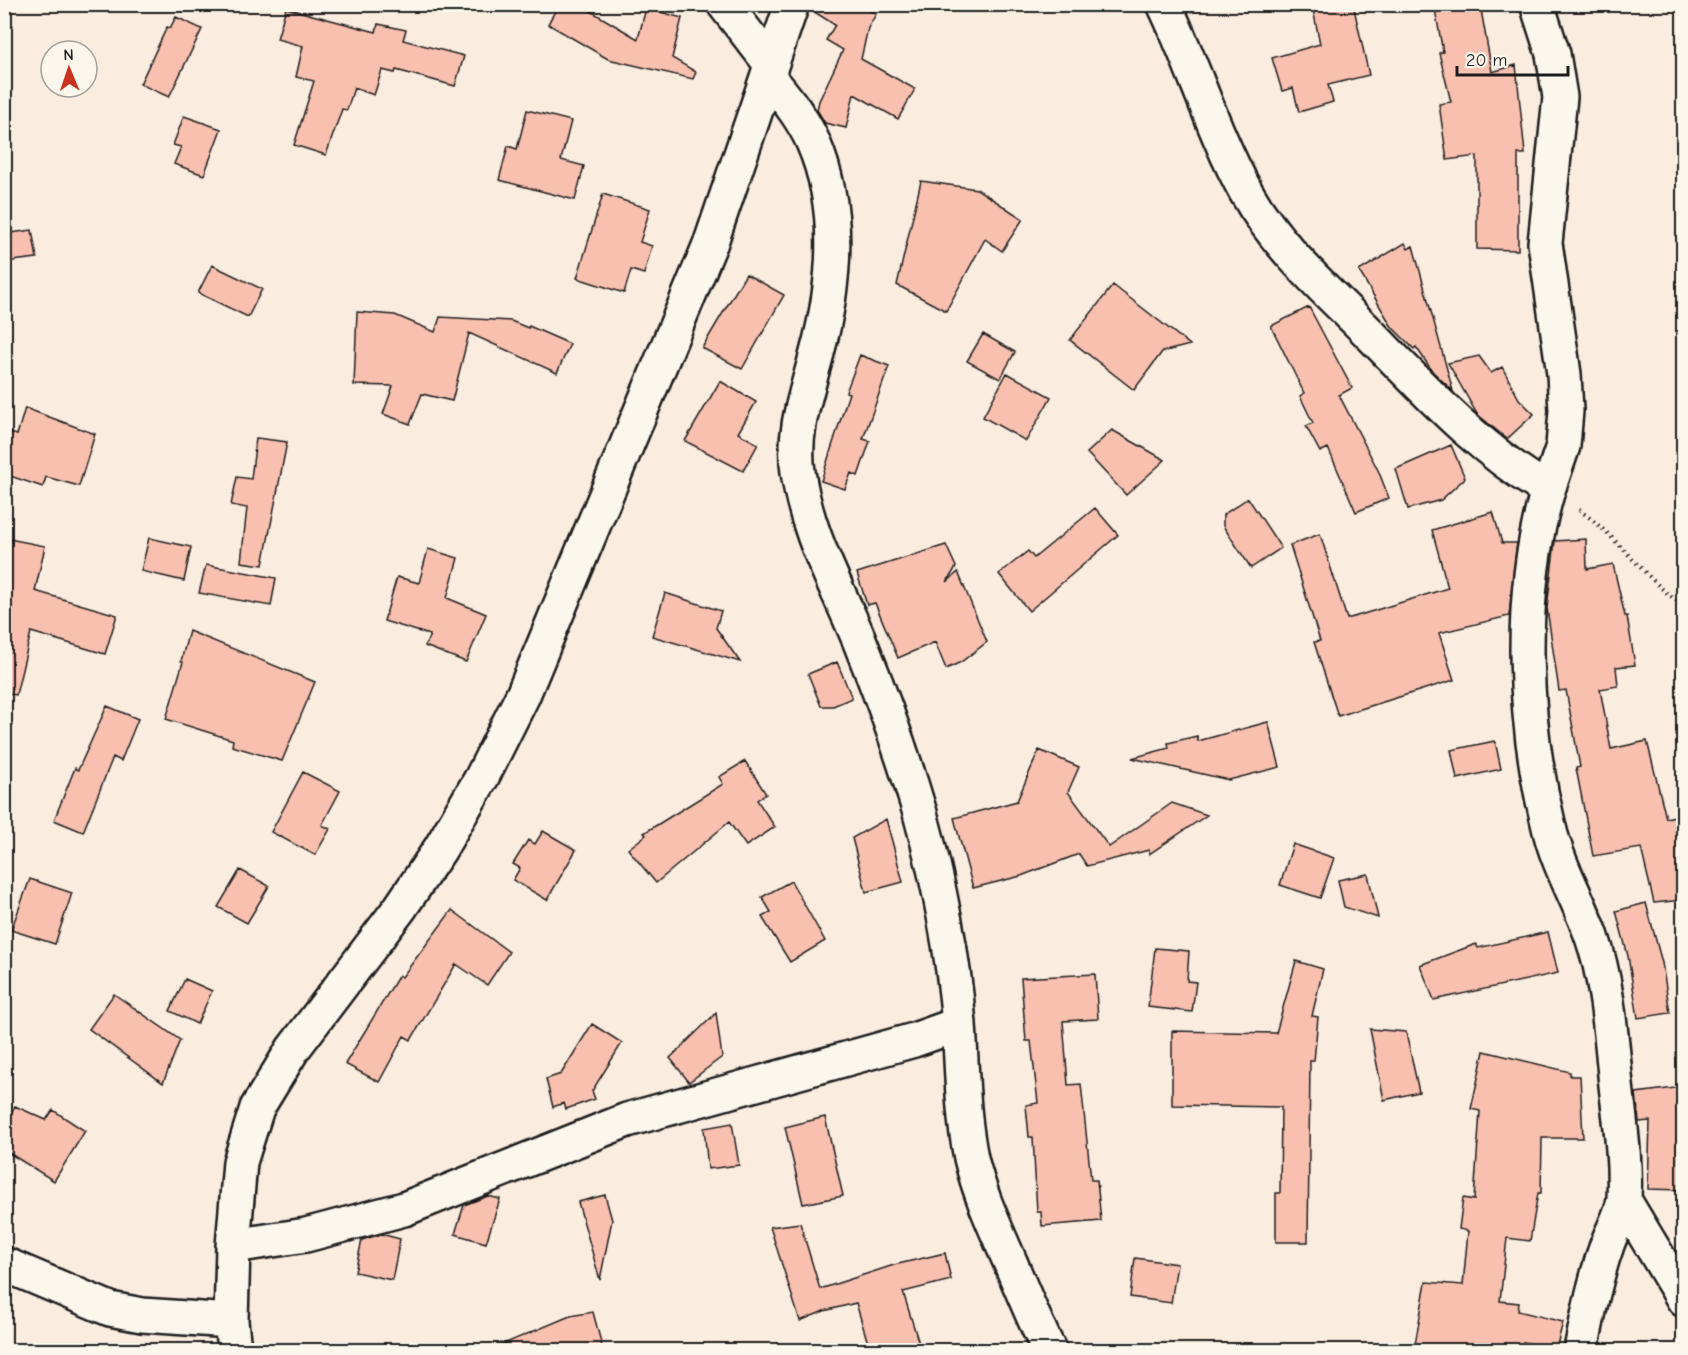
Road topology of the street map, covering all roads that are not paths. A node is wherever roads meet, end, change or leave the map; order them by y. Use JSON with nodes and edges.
{"nodes":[{"id":1,"x":724,"y":4,"type":"edge"},
{"id":2,"x":792,"y":4,"type":"edge"},
{"id":3,"x":1164,"y":4,"type":"edge"},
{"id":4,"x":1537,"y":4,"type":"edge"},
{"id":5,"x":770,"y":70,"type":"junction"},
{"id":6,"x":1548,"y":490,"type":"junction"},
{"id":7,"x":959,"y":1024,"type":"junction"},
{"id":8,"x":1624,"y":1200,"type":"junction"},
{"id":9,"x":233,"y":1246,"type":"junction"},
{"id":10,"x":4,"y":1264,"type":"edge"},
{"id":11,"x":1683,"y":1300,"type":"edge"},
{"id":12,"x":232,"y":1336,"type":"edge"},
{"id":13,"x":1049,"y":1350,"type":"edge"},
{"id":14,"x":1581,"y":1350,"type":"edge"}],
"edges":[{"from":1,"to":5,"type":"street"},
{"from":2,"to":5,"type":"street"},
{"from":3,"to":6,"type":"street"},
{"from":4,"to":6,"type":"street"},
{"from":5,"to":7,"type":"street"},
{"from":5,"to":9,"type":"street"},
{"from":6,"to":8,"type":"street"},
{"from":7,"to":9,"type":"street"},
{"from":7,"to":13,"type":"street"},
{"from":8,"to":11,"type":"street"},
{"from":8,"to":14,"type":"street"},
{"from":9,"to":12,"type":"street"},
{"from":10,"to":12,"type":"street"}]}
